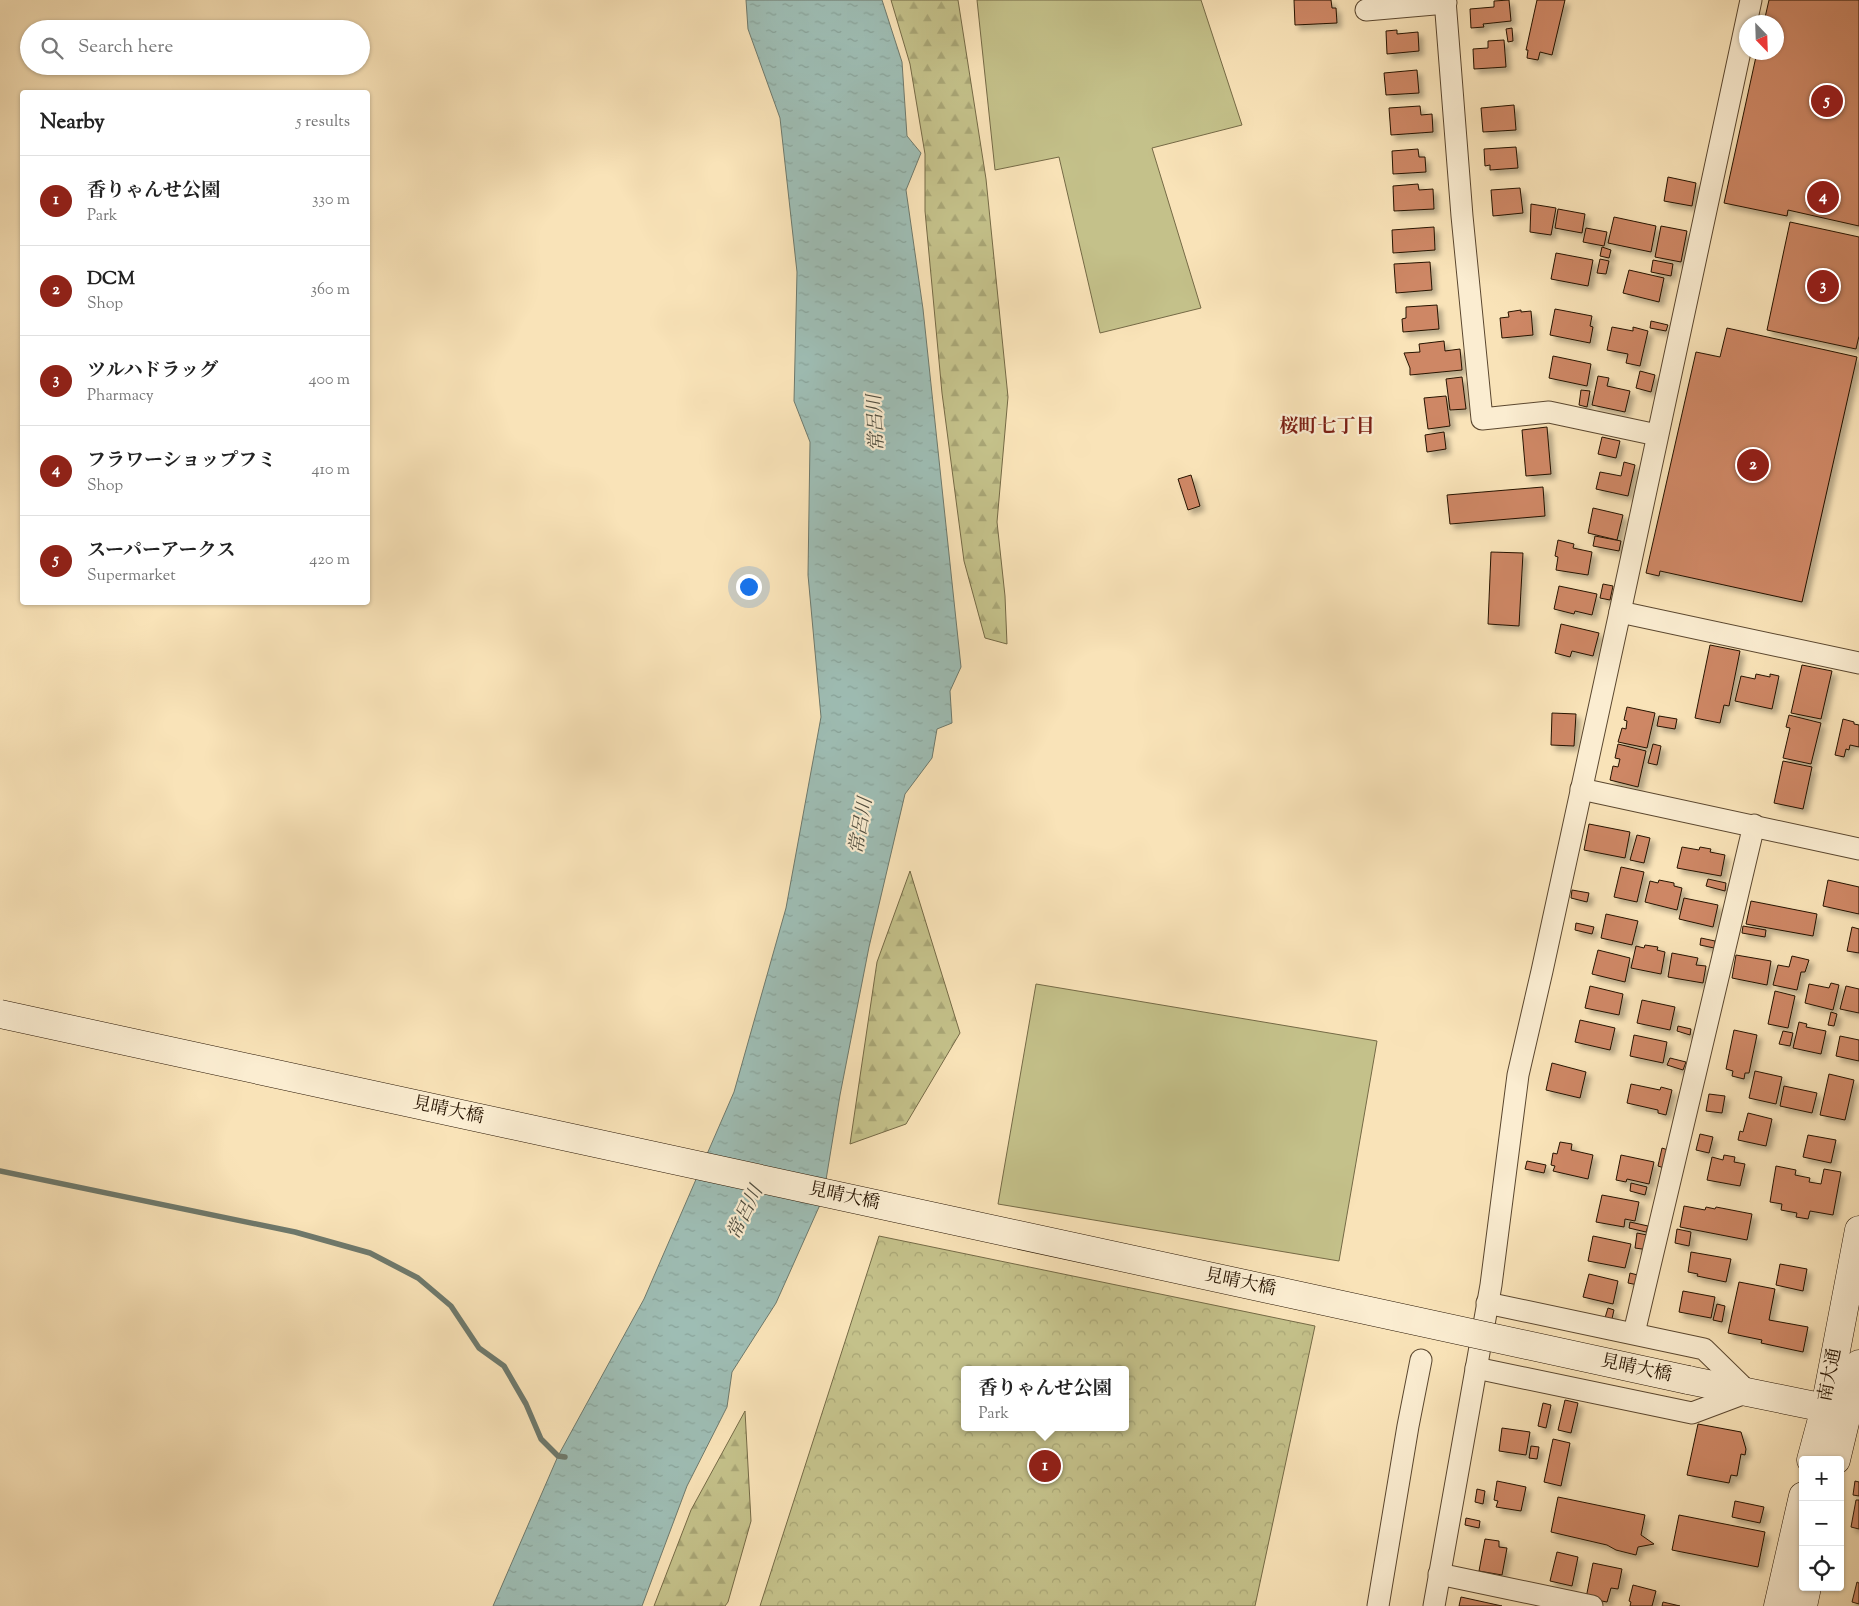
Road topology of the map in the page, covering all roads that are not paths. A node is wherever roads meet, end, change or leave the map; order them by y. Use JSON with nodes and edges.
{"nodes":[{"id":1,"x":1750,"y":0,"type":"edge"},
{"id":2,"x":1446,"y":2,"type":"edge"},
{"id":3,"x":1366,"y":10,"type":"dead end"},
{"id":4,"x":1657,"y":435,"type":"junction"},
{"id":5,"x":1620,"y":612,"type":"junction"},
{"id":6,"x":1859,"y":663,"type":"edge"},
{"id":7,"x":1581,"y":789,"type":"junction"},
{"id":8,"x":1754,"y":825,"type":"junction"},
{"id":9,"x":1859,"y":849,"type":"edge"},
{"id":10,"x":0,"y":1014,"type":"edge"},
{"id":11,"x":1859,"y":1230,"type":"edge"},
{"id":12,"x":1487,"y":1303,"type":"junction"},
{"id":13,"x":1634,"y":1333,"type":"junction"},
{"id":14,"x":1421,"y":1360,"type":"dead end"},
{"id":15,"x":1859,"y":1364,"type":"edge"},
{"id":16,"x":1476,"y":1368,"type":"junction"},
{"id":17,"x":1748,"y":1392,"type":"junction"},
{"id":18,"x":1847,"y":1415,"type":"edge"},
{"id":19,"x":1814,"y":1456,"type":"edge"},
{"id":20,"x":1837,"y":1456,"type":"edge"},
{"id":21,"x":1802,"y":1501,"type":"edge"},
{"id":22,"x":1440,"y":1574,"type":"junction"},
{"id":23,"x":1806,"y":1591,"type":"edge"},
{"id":24,"x":1378,"y":1606,"type":"edge"},
{"id":25,"x":1434,"y":1606,"type":"edge"},
{"id":26,"x":1592,"y":1606,"type":"edge"},
{"id":27,"x":1778,"y":1606,"type":"edge"},
{"id":28,"x":1803,"y":1606,"type":"edge"}],
"edges":[{"from":1,"to":4,"type":"street"},
{"from":2,"to":3,"type":"street"},
{"from":2,"to":4,"type":"street"},
{"from":4,"to":5,"type":"street"},
{"from":5,"to":6,"type":"street"},
{"from":5,"to":7,"type":"street"},
{"from":7,"to":8,"type":"street"},
{"from":7,"to":12,"type":"street"},
{"from":8,"to":9,"type":"street"},
{"from":8,"to":13,"type":"street"},
{"from":10,"to":17,"type":"main road","name":"見晴大橋","bridge":true},
{"from":11,"to":18,"type":"main road","name":"南大通"},
{"from":12,"to":13,"type":"street"},
{"from":12,"to":16,"type":"street"},
{"from":13,"to":17,"type":"street"},
{"from":14,"to":24,"type":"street"},
{"from":15,"to":18,"type":"main road","name":"南大通"},
{"from":16,"to":17,"type":"street"},
{"from":16,"to":22,"type":"street"},
{"from":17,"to":18,"type":"main road","name":"見晴大橋"},
{"from":18,"to":19,"type":"main road","name":"南大通"},
{"from":18,"to":20,"type":"main road","name":"南大通"},
{"from":21,"to":27,"type":"main road"},
{"from":22,"to":25,"type":"street"},
{"from":22,"to":26,"type":"street"},
{"from":23,"to":28,"type":"main road"}]}
